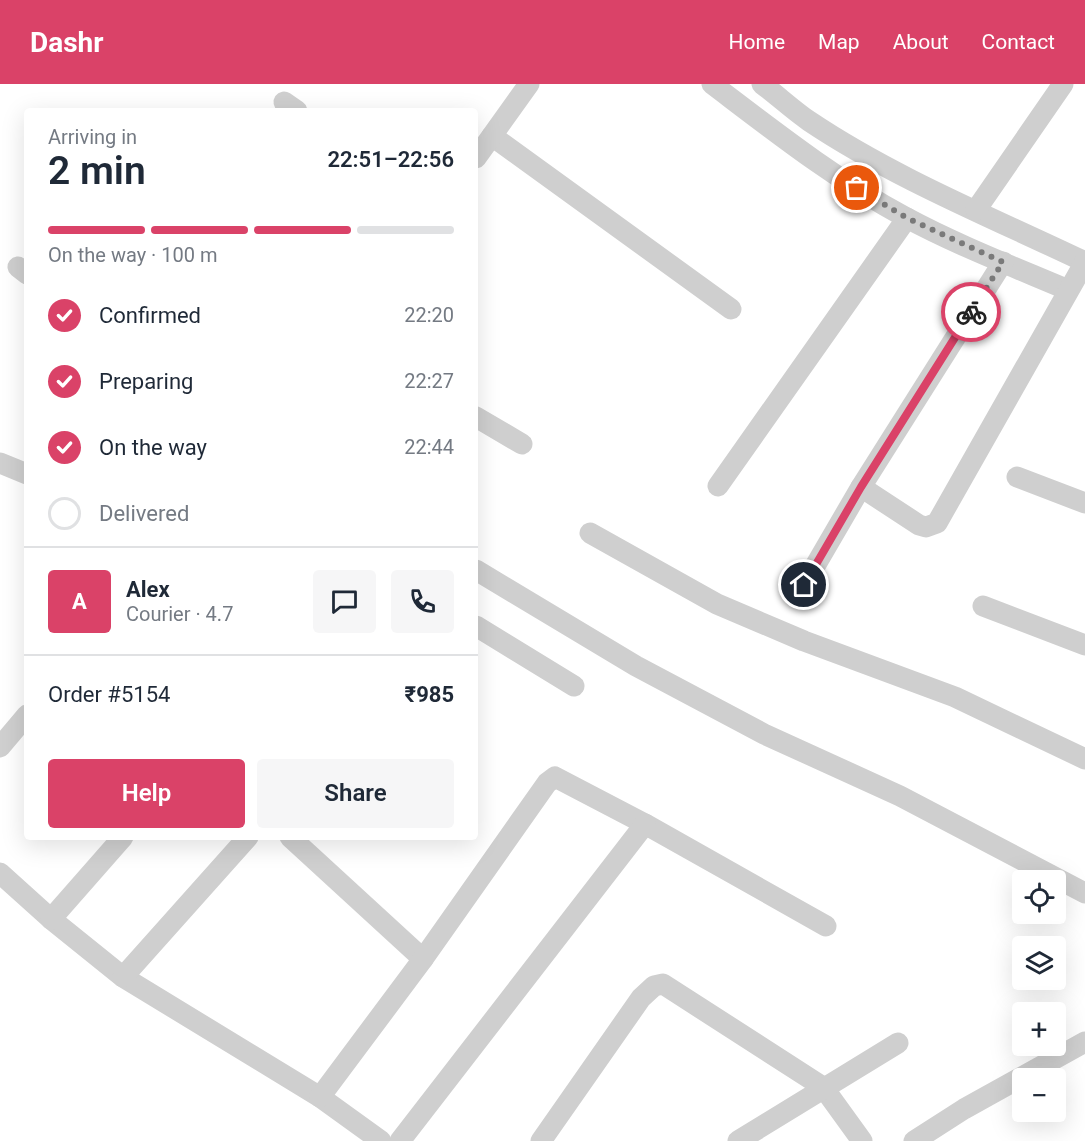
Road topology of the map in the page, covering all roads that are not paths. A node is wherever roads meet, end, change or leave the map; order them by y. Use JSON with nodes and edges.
{"nodes":[{"id":1,"x":529,"y":84,"type":"edge"},
{"id":2,"x":712,"y":84,"type":"edge"},
{"id":3,"x":762,"y":84,"type":"edge"},
{"id":4,"x":1063,"y":84,"type":"edge"},
{"id":5,"x":492,"y":136,"type":"junction"},
{"id":6,"x":478,"y":155,"type":"edge"},
{"id":7,"x":976,"y":210,"type":"junction"},
{"id":8,"x":907,"y":218,"type":"junction"},
{"id":9,"x":1003,"y":262,"type":"junction"},
{"id":10,"x":1084,"y":267,"type":"edge"},
{"id":11,"x":1068,"y":290,"type":"junction"},
{"id":12,"x":731,"y":309,"type":"dead end"},
{"id":13,"x":478,"y":418,"type":"edge"},
{"id":14,"x":522,"y":444,"type":"dead end"},
{"id":15,"x":0,"y":463,"type":"edge"},
{"id":16,"x":24,"y":473,"type":"edge"},
{"id":17,"x":1017,"y":477,"type":"dead end"},
{"id":18,"x":718,"y":486,"type":"dead end"},
{"id":19,"x":861,"y":487,"type":"junction"},
{"id":20,"x":1085,"y":503,"type":"edge"},
{"id":21,"x":590,"y":533,"type":"dead end"},
{"id":22,"x":478,"y":571,"type":"edge"},
{"id":23,"x":804,"y":585,"type":"dead end"},
{"id":24,"x":983,"y":606,"type":"dead end"},
{"id":25,"x":478,"y":627,"type":"edge"},
{"id":26,"x":1085,"y":645,"type":"edge"},
{"id":27,"x":574,"y":686,"type":"dead end"},
{"id":28,"x":24,"y":719,"type":"edge"},
{"id":29,"x":0,"y":747,"type":"edge"},
{"id":30,"x":1085,"y":759,"type":"edge"},
{"id":31,"x":645,"y":824,"type":"junction"},
{"id":32,"x":120,"y":840,"type":"edge"},
{"id":33,"x":246,"y":840,"type":"edge"},
{"id":34,"x":293,"y":840,"type":"edge"},
{"id":35,"x":0,"y":873,"type":"edge"},
{"id":36,"x":1085,"y":893,"type":"edge"},
{"id":37,"x":51,"y":919,"type":"junction"},
{"id":38,"x":826,"y":926,"type":"dead end"},
{"id":39,"x":423,"y":958,"type":"junction"},
{"id":40,"x":123,"y":977,"type":"junction"},
{"id":41,"x":1085,"y":1042,"type":"edge"},
{"id":42,"x":898,"y":1043,"type":"dead end"},
{"id":43,"x":824,"y":1087,"type":"junction"},
{"id":44,"x":320,"y":1097,"type":"junction"},
{"id":45,"x":545,"y":1140,"type":"edge"},
{"id":46,"x":381,"y":1141,"type":"edge"},
{"id":47,"x":400,"y":1141,"type":"edge"},
{"id":48,"x":738,"y":1141,"type":"edge"},
{"id":49,"x":862,"y":1141,"type":"edge"},
{"id":50,"x":914,"y":1141,"type":"edge"}],
"edges":[{"from":1,"to":5,"type":"street"},
{"from":2,"to":8,"type":"street"},
{"from":3,"to":7,"type":"street"},
{"from":4,"to":7,"type":"street"},
{"from":5,"to":6,"type":"street"},
{"from":5,"to":12,"type":"street"},
{"from":7,"to":10,"type":"street"},
{"from":8,"to":9,"type":"street"},
{"from":8,"to":18,"type":"street"},
{"from":9,"to":11,"type":"street"},
{"from":9,"to":19,"type":"street"},
{"from":10,"to":11,"type":"street"},
{"from":11,"to":19,"type":"street"},
{"from":13,"to":14,"type":"street"},
{"from":15,"to":16,"type":"street"},
{"from":17,"to":20,"type":"street"},
{"from":19,"to":23,"type":"street"},
{"from":21,"to":30,"type":"street"},
{"from":22,"to":36,"type":"street"},
{"from":24,"to":26,"type":"street"},
{"from":25,"to":27,"type":"street"},
{"from":28,"to":29,"type":"street"},
{"from":31,"to":38,"type":"street"},
{"from":31,"to":39,"type":"street"},
{"from":31,"to":47,"type":"street"},
{"from":32,"to":37,"type":"street"},
{"from":33,"to":40,"type":"street"},
{"from":34,"to":39,"type":"street"},
{"from":35,"to":37,"type":"street"},
{"from":37,"to":40,"type":"street"},
{"from":39,"to":44,"type":"street"},
{"from":40,"to":44,"type":"street"},
{"from":41,"to":50,"type":"street"},
{"from":42,"to":43,"type":"street"},
{"from":43,"to":45,"type":"street"},
{"from":43,"to":48,"type":"street"},
{"from":43,"to":49,"type":"street"},
{"from":44,"to":46,"type":"street"}]}
